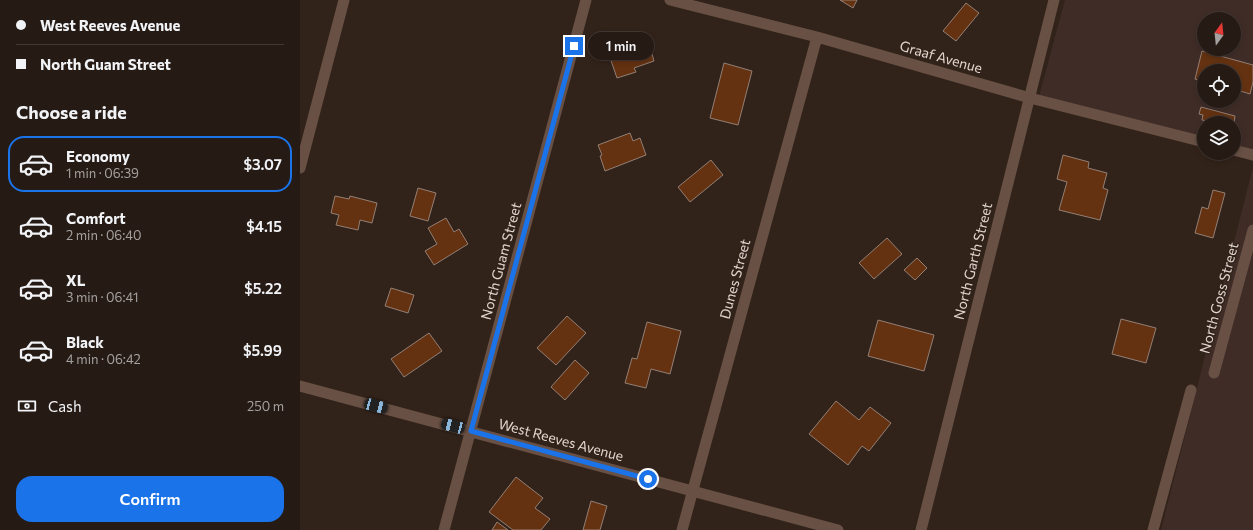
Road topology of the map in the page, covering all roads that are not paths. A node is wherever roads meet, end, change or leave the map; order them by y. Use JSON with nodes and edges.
{"nodes":[{"id":1,"x":344,"y":0,"type":"edge"},
{"id":2,"x":586,"y":0,"type":"edge"},
{"id":3,"x":670,"y":0,"type":"edge"},
{"id":4,"x":1054,"y":0,"type":"edge"},
{"id":5,"x":817,"y":37,"type":"junction"},
{"id":6,"x":1030,"y":98,"type":"junction"},
{"id":7,"x":1197,"y":140,"type":"edge"},
{"id":8,"x":1241,"y":152,"type":"edge"},
{"id":9,"x":1253,"y":155,"type":"edge"},
{"id":10,"x":300,"y":168,"type":"edge"},
{"id":11,"x":1253,"y":230,"type":"edge"},
{"id":12,"x":1214,"y":373,"type":"dead end"},
{"id":13,"x":300,"y":386,"type":"edge"},
{"id":14,"x":1191,"y":390,"type":"dead end"},
{"id":15,"x":471,"y":431,"type":"junction"},
{"id":16,"x":692,"y":490,"type":"junction"},
{"id":17,"x":444,"y":530,"type":"edge"},
{"id":18,"x":682,"y":530,"type":"edge"},
{"id":19,"x":838,"y":530,"type":"edge"},
{"id":20,"x":921,"y":530,"type":"edge"},
{"id":21,"x":1153,"y":530,"type":"edge"}],
"edges":[{"from":1,"to":10,"type":"street"},
{"from":2,"to":15,"type":"street","name":"North Guam Street"},
{"from":3,"to":5,"type":"street","name":"Graaf Avenue"},
{"from":4,"to":6,"type":"street","name":"North Garth Street"},
{"from":5,"to":6,"type":"street","name":"Graaf Avenue"},
{"from":5,"to":16,"type":"street","name":"Dunes Street"},
{"from":6,"to":7,"type":"street","name":"Graaf Avenue"},
{"from":6,"to":20,"type":"street","name":"North Garth Street"},
{"from":8,"to":9,"type":"street"},
{"from":11,"to":12,"type":"street","name":"North Goss Street"},
{"from":13,"to":15,"type":"street","name":"West Reeves Avenue"},
{"from":14,"to":21,"type":"street"},
{"from":15,"to":16,"type":"street","name":"West Reeves Avenue"},
{"from":15,"to":17,"type":"street","name":"North Guam Street"},
{"from":16,"to":18,"type":"street","name":"Dunes Street"},
{"from":16,"to":19,"type":"street","name":"West Reeves Avenue"}]}
